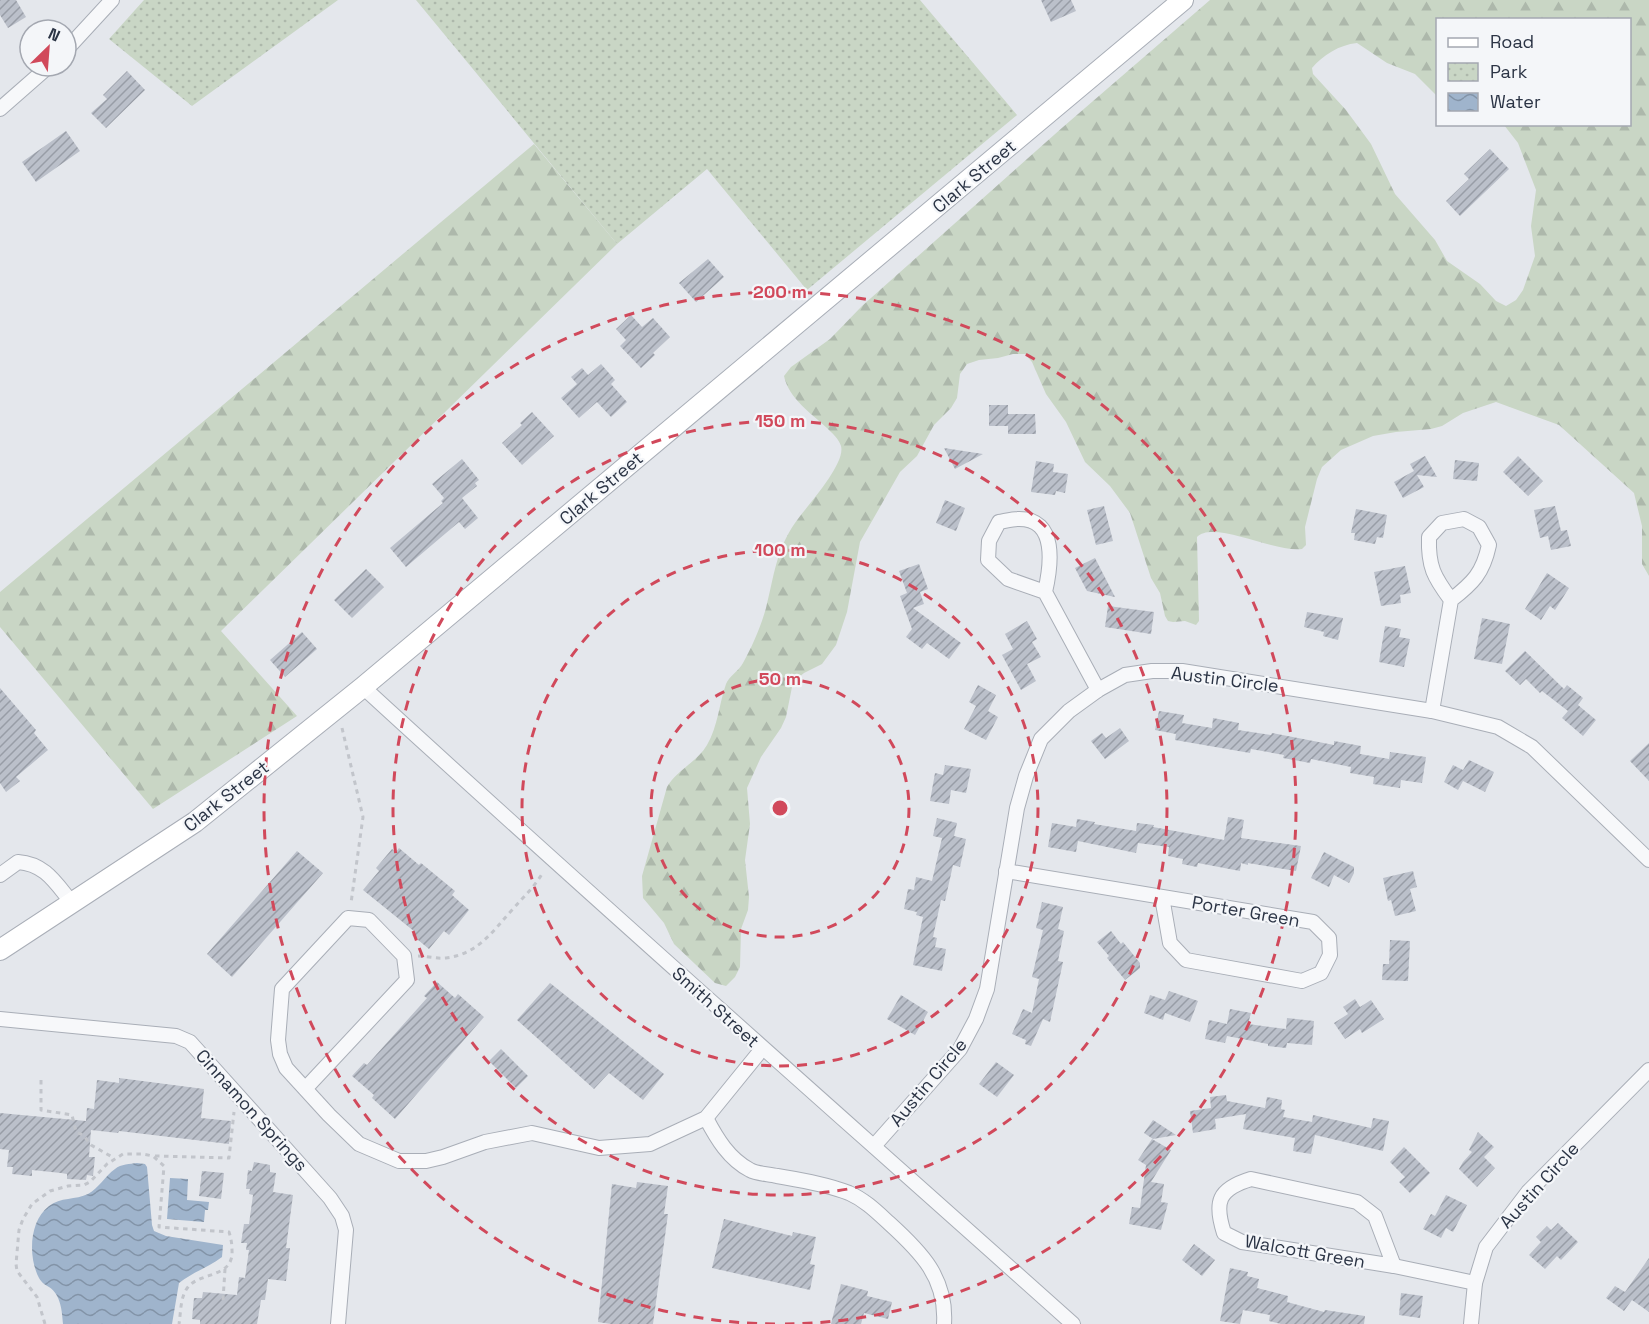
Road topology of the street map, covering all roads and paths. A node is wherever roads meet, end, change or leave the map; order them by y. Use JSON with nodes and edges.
{"nodes":[{"id":1,"x":112,"y":0,"type":"edge"},
{"id":2,"x":1171,"y":4,"type":"edge"},
{"id":3,"x":78,"y":37,"type":"edge"},
{"id":4,"x":35,"y":78,"type":"edge"},
{"id":5,"x":0,"y":109,"type":"edge"},
{"id":6,"x":1045,"y":592,"type":"junction"},
{"id":7,"x":1451,"y":600,"type":"junction"},
{"id":8,"x":363,"y":687,"type":"junction"},
{"id":9,"x":1098,"y":690,"type":"junction"},
{"id":10,"x":1432,"y":711,"type":"junction"},
{"id":11,"x":342,"y":728,"type":"dead end"},
{"id":12,"x":1649,"y":860,"type":"edge"},
{"id":13,"x":1006,"y":871,"type":"junction"},
{"id":14,"x":542,"y":874,"type":"dead end"},
{"id":15,"x":0,"y":875,"type":"edge"},
{"id":16,"x":1162,"y":897,"type":"junction"},
{"id":17,"x":73,"y":904,"type":"junction"},
{"id":18,"x":348,"y":918,"type":"junction"},
{"id":19,"x":0,"y":951,"type":"edge"},
{"id":20,"x":404,"y":956,"type":"junction"},
{"id":21,"x":0,"y":1019,"type":"edge"},
{"id":22,"x":762,"y":1049,"type":"junction"},
{"id":23,"x":1649,"y":1070,"type":"edge"},
{"id":24,"x":41,"y":1080,"type":"dead end"},
{"id":25,"x":305,"y":1089,"type":"junction"},
{"id":26,"x":236,"y":1090,"type":"junction"},
{"id":27,"x":706,"y":1118,"type":"junction"},
{"id":28,"x":874,"y":1146,"type":"junction"},
{"id":29,"x":153,"y":1156,"type":"junction"},
{"id":30,"x":114,"y":1158,"type":"junction"},
{"id":31,"x":1394,"y":1266,"type":"junction"},
{"id":32,"x":225,"y":1269,"type":"junction"},
{"id":33,"x":1475,"y":1283,"type":"junction"},
{"id":34,"x":223,"y":1300,"type":"dead end"},
{"id":35,"x":45,"y":1324,"type":"edge"},
{"id":36,"x":179,"y":1324,"type":"edge"},
{"id":37,"x":338,"y":1324,"type":"edge"},
{"id":38,"x":944,"y":1324,"type":"edge"},
{"id":39,"x":1073,"y":1324,"type":"edge"},
{"id":40,"x":1471,"y":1324,"type":"edge"}],
"edges":[{"from":1,"to":3,"type":"street"},
{"from":2,"to":8,"type":"main road","name":"Clark Street"},
{"from":4,"to":5,"type":"street"},
{"from":6,"to":6,"type":"street"},
{"from":6,"to":9,"type":"street"},
{"from":7,"to":7,"type":"street"},
{"from":7,"to":10,"type":"street"},
{"from":8,"to":17,"type":"main road","name":"Clark Street"},
{"from":8,"to":22,"type":"street","name":"Smith Street"},
{"from":9,"to":10,"type":"street","name":"Austin Circle"},
{"from":9,"to":13,"type":"street","name":"Austin Circle"},
{"from":10,"to":12,"type":"street","name":"Austin Circle"},
{"from":11,"to":18,"type":"path"},
{"from":13,"to":16,"type":"street","name":"Porter Green"},
{"from":13,"to":28,"type":"street","name":"Austin Circle"},
{"from":14,"to":20,"type":"path"},
{"from":15,"to":17,"type":"street"},
{"from":16,"to":16,"type":"street","name":"Porter Green"},
{"from":17,"to":19,"type":"main road","name":"Clark Street"},
{"from":18,"to":20,"type":"street"},
{"from":18,"to":25,"type":"street"},
{"from":20,"to":25,"type":"street"},
{"from":21,"to":26,"type":"street","name":"Cinnamon Springs"},
{"from":22,"to":27,"type":"street"},
{"from":22,"to":28,"type":"street","name":"Smith Street"},
{"from":23,"to":33,"type":"street","name":"Austin Circle"},
{"from":24,"to":30,"type":"path"},
{"from":25,"to":27,"type":"street"},
{"from":26,"to":29,"type":"path"},
{"from":26,"to":37,"type":"street","name":"Cinnamon Springs"},
{"from":27,"to":38,"type":"street"},
{"from":28,"to":39,"type":"street","name":"Smith Street"},
{"from":29,"to":30,"type":"path"},
{"from":29,"to":32,"type":"path"},
{"from":30,"to":35,"type":"path"},
{"from":31,"to":31,"type":"street","name":"Walcott Green"},
{"from":31,"to":33,"type":"street","name":"Walcott Green"},
{"from":32,"to":34,"type":"path"},
{"from":32,"to":36,"type":"path"},
{"from":33,"to":40,"type":"street","name":"Austin Circle"}]}
